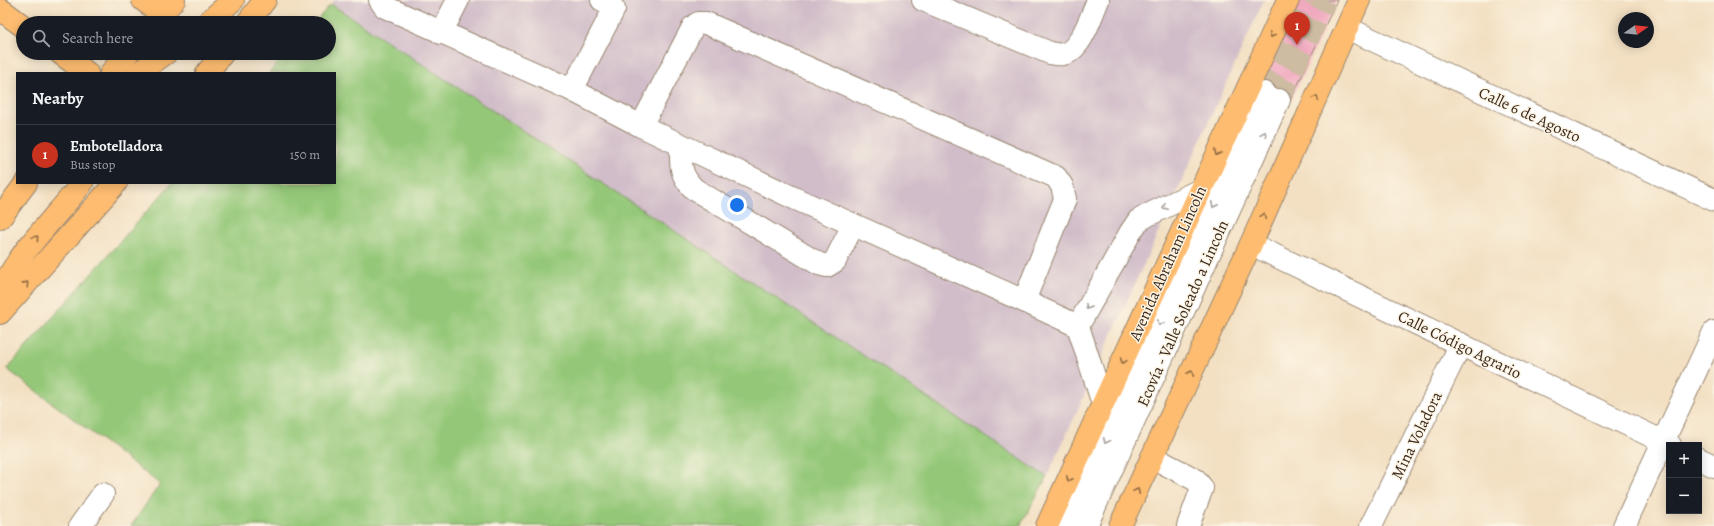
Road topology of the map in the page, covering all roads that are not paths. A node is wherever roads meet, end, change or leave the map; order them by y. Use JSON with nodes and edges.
{"nodes":[{"id":1,"x":143,"y":0,"type":"edge"},
{"id":2,"x":233,"y":0,"type":"edge"},
{"id":3,"x":265,"y":0,"type":"edge"},
{"id":4,"x":380,"y":0,"type":"edge"},
{"id":5,"x":458,"y":0,"type":"edge"},
{"id":6,"x":602,"y":0,"type":"edge"},
{"id":7,"x":923,"y":0,"type":"edge"},
{"id":8,"x":1098,"y":0,"type":"edge"},
{"id":9,"x":1288,"y":0,"type":"edge"},
{"id":10,"x":1359,"y":0,"type":"edge"},
{"id":11,"x":0,"y":9,"type":"edge"},
{"id":12,"x":164,"y":12,"type":"edge"},
{"id":13,"x":215,"y":16,"type":"edge"},
{"id":14,"x":252,"y":16,"type":"edge"},
{"id":15,"x":16,"y":21,"type":"edge"},
{"id":16,"x":1347,"y":28,"type":"junction"},
{"id":17,"x":441,"y":33,"type":"junction"},
{"id":18,"x":69,"y":60,"type":"edge"},
{"id":19,"x":122,"y":60,"type":"edge"},
{"id":20,"x":156,"y":60,"type":"edge"},
{"id":21,"x":217,"y":60,"type":"edge"},
{"id":22,"x":86,"y":72,"type":"edge"},
{"id":23,"x":112,"y":72,"type":"edge"},
{"id":24,"x":139,"y":72,"type":"edge"},
{"id":25,"x":208,"y":72,"type":"edge"},
{"id":26,"x":572,"y":90,"type":"junction"},
{"id":27,"x":641,"y":126,"type":"junction"},
{"id":28,"x":681,"y":145,"type":"junction"},
{"id":29,"x":25,"y":184,"type":"edge"},
{"id":30,"x":81,"y":184,"type":"edge"},
{"id":31,"x":115,"y":184,"type":"edge"},
{"id":32,"x":1200,"y":190,"type":"junction"},
{"id":33,"x":1714,"y":200,"type":"edge"},
{"id":34,"x":0,"y":218,"type":"edge"},
{"id":35,"x":853,"y":225,"type":"junction"},
{"id":36,"x":1251,"y":244,"type":"junction"},
{"id":37,"x":0,"y":294,"type":"edge"},
{"id":38,"x":1024,"y":300,"type":"junction"},
{"id":39,"x":0,"y":313,"type":"edge"},
{"id":40,"x":1078,"y":326,"type":"junction"},
{"id":41,"x":1714,"y":332,"type":"edge"},
{"id":42,"x":1461,"y":344,"type":"junction"},
{"id":43,"x":1103,"y":404,"type":"junction"},
{"id":44,"x":1666,"y":442,"type":"edge"},
{"id":45,"x":1666,"y":443,"type":"edge"},
{"id":46,"x":1152,"y":457,"type":"junction"},
{"id":47,"x":1702,"y":460,"type":"edge"},
{"id":48,"x":1714,"y":466,"type":"edge"},
{"id":49,"x":103,"y":494,"type":"dead end"},
{"id":50,"x":80,"y":526,"type":"edge"},
{"id":51,"x":1047,"y":526,"type":"edge"},
{"id":52,"x":1067,"y":526,"type":"edge"},
{"id":53,"x":1086,"y":526,"type":"edge"},
{"id":54,"x":1120,"y":526,"type":"edge"},
{"id":55,"x":1188,"y":526,"type":"edge"},
{"id":56,"x":1371,"y":526,"type":"edge"},
{"id":57,"x":1624,"y":526,"type":"edge"}],
"edges":[{"from":1,"to":12,"type":"main road"},
{"from":2,"to":13,"type":"main road"},
{"from":3,"to":14,"type":"main road"},
{"from":4,"to":17,"type":"street"},
{"from":5,"to":17,"type":"street"},
{"from":6,"to":26,"type":"street"},
{"from":7,"to":8,"type":"street"},
{"from":9,"to":32,"type":"main road","name":"Avenida Abraham Lincoln","one_way":true},
{"from":10,"to":16,"type":"main road"},
{"from":11,"to":15,"type":"main road"},
{"from":16,"to":33,"type":"street","name":"Calle 6 de Agosto"},
{"from":36,"to":16,"type":"main road","one_way":true},
{"from":17,"to":26,"type":"street"},
{"from":18,"to":22,"type":"main road"},
{"from":19,"to":23,"type":"main road"},
{"from":20,"to":24,"type":"main road"},
{"from":21,"to":25,"type":"main road"},
{"from":26,"to":27,"type":"street"},
{"from":27,"to":28,"type":"street"},
{"from":27,"to":38,"type":"street"},
{"from":28,"to":35,"type":"street"},
{"from":28,"to":35,"type":"street"},
{"from":29,"to":34,"type":"main road"},
{"from":37,"to":30,"type":"main road","one_way":true},
{"from":39,"to":31,"type":"main road","one_way":true},
{"from":32,"to":40,"type":"street","one_way":true},
{"from":32,"to":43,"type":"main road","name":"Avenida Abraham Lincoln","one_way":true},
{"from":35,"to":38,"type":"street"},
{"from":36,"to":42,"type":"street","name":"Calle Código Agrario"},
{"from":46,"to":36,"type":"main road","one_way":true},
{"from":38,"to":40,"type":"street"},
{"from":40,"to":43,"type":"street"},
{"from":41,"to":44,"type":"street"},
{"from":42,"to":45,"type":"street","name":"Calle Código Agrario"},
{"from":42,"to":56,"type":"street","name":"Mina Voladora"},
{"from":43,"to":51,"type":"main road","name":"Avenida Abraham Lincoln","one_way":true},
{"from":45,"to":57,"type":"street"},
{"from":54,"to":46,"type":"main road","one_way":true},
{"from":46,"to":55,"type":"street"},
{"from":47,"to":48,"type":"street"},
{"from":49,"to":50,"type":"street"},
{"from":53,"to":52,"type":"street","name":"Ecovía - Valle Soleado a Lincoln","one_way":true}]}
